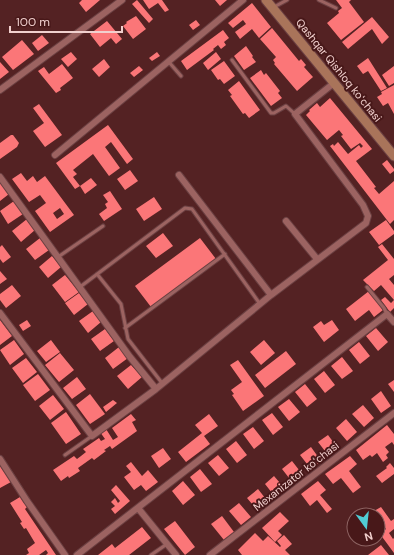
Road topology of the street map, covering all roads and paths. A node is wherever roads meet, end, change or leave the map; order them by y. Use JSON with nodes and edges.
{"nodes":[{"id":1,"x":122,"y":0,"type":"edge"},
{"id":2,"x":243,"y":0,"type":"edge"},
{"id":3,"x":266,"y":0,"type":"edge"},
{"id":4,"x":287,"y":0,"type":"edge"},
{"id":5,"x":319,"y":0,"type":"edge"},
{"id":6,"x":272,"y":8,"type":"junction"},
{"id":7,"x":336,"y":8,"type":"dead end"},
{"id":8,"x":232,"y":60,"type":"dead end"},
{"id":9,"x":168,"y":62,"type":"junction"},
{"id":10,"x":181,"y":76,"type":"dead end"},
{"id":11,"x":334,"y":83,"type":"junction"},
{"id":12,"x":0,"y":90,"type":"edge"},
{"id":13,"x":294,"y":114,"type":"junction"},
{"id":14,"x":55,"y":155,"type":"dead end"},
{"id":15,"x":394,"y":156,"type":"edge"},
{"id":16,"x":179,"y":175,"type":"dead end"},
{"id":17,"x":0,"y":178,"type":"edge"},
{"id":18,"x":286,"y":221,"type":"dead end"},
{"id":19,"x":103,"y":226,"type":"dead end"},
{"id":20,"x":225,"y":254,"type":"junction"},
{"id":21,"x":58,"y":257,"type":"junction"},
{"id":22,"x":317,"y":260,"type":"junction"},
{"id":23,"x":97,"y":274,"type":"junction"},
{"id":24,"x":80,"y":287,"type":"junction"},
{"id":25,"x":367,"y":287,"type":"dead end"},
{"id":26,"x":271,"y":295,"type":"junction"},
{"id":27,"x":260,"y":304,"type":"junction"},
{"id":28,"x":0,"y":313,"type":"edge"},
{"id":29,"x":387,"y":314,"type":"junction"},
{"id":30,"x":394,"y":322,"type":"edge"},
{"id":31,"x":125,"y":328,"type":"junction"},
{"id":32,"x":162,"y":384,"type":"junction"},
{"id":33,"x":156,"y":389,"type":"junction"},
{"id":34,"x":394,"y":413,"type":"edge"},
{"id":35,"x":92,"y":436,"type":"junction"},
{"id":36,"x":65,"y":455,"type":"dead end"},
{"id":37,"x":0,"y":459,"type":"edge"},
{"id":38,"x":138,"y":508,"type":"junction"},
{"id":39,"x":167,"y":544,"type":"junction"},
{"id":40,"x":65,"y":555,"type":"edge"},
{"id":41,"x":78,"y":555,"type":"edge"},
{"id":42,"x":151,"y":555,"type":"edge"},
{"id":43,"x":176,"y":555,"type":"edge"},
{"id":44,"x":210,"y":555,"type":"edge"}],
"edges":[{"from":1,"to":12,"type":"street"},
{"from":2,"to":9,"type":"street"},
{"from":3,"to":6,"type":"main road","name":"Qashqar Qishloq koʻchasi"},
{"from":4,"to":6,"type":"lane"},
{"from":5,"to":7,"type":"lane"},
{"from":6,"to":11,"type":"main road","name":"Qashqar Qishloq koʻchasi"},
{"from":8,"to":13,"type":"lane"},
{"from":9,"to":10,"type":"lane"},
{"from":9,"to":14,"type":"street"},
{"from":11,"to":13,"type":"street"},
{"from":11,"to":15,"type":"main road","name":"Qashqar Qishloq koʻchasi"},
{"from":13,"to":22,"type":"street"},
{"from":16,"to":26,"type":"street"},
{"from":17,"to":21,"type":"street"},
{"from":18,"to":22,"type":"street"},
{"from":19,"to":21,"type":"lane"},
{"from":20,"to":23,"type":"lane"},
{"from":20,"to":27,"type":"lane"},
{"from":20,"to":31,"type":"lane"},
{"from":21,"to":24,"type":"street"},
{"from":22,"to":26,"type":"street"},
{"from":23,"to":24,"type":"lane"},
{"from":23,"to":31,"type":"lane"},
{"from":24,"to":33,"type":"street"},
{"from":25,"to":29,"type":"lane"},
{"from":26,"to":27,"type":"street"},
{"from":27,"to":32,"type":"street"},
{"from":28,"to":35,"type":"street"},
{"from":29,"to":30,"type":"street"},
{"from":29,"to":38,"type":"street"},
{"from":31,"to":32,"type":"lane"},
{"from":32,"to":33,"type":"street"},
{"from":33,"to":35,"type":"street"},
{"from":34,"to":44,"type":"street","name":"Mexanizator koʻchasi"},
{"from":35,"to":36,"type":"lane"},
{"from":37,"to":40,"type":"street"},
{"from":38,"to":39,"type":"street"},
{"from":38,"to":41,"type":"street"},
{"from":39,"to":42,"type":"lane"},
{"from":39,"to":43,"type":"street"}]}
